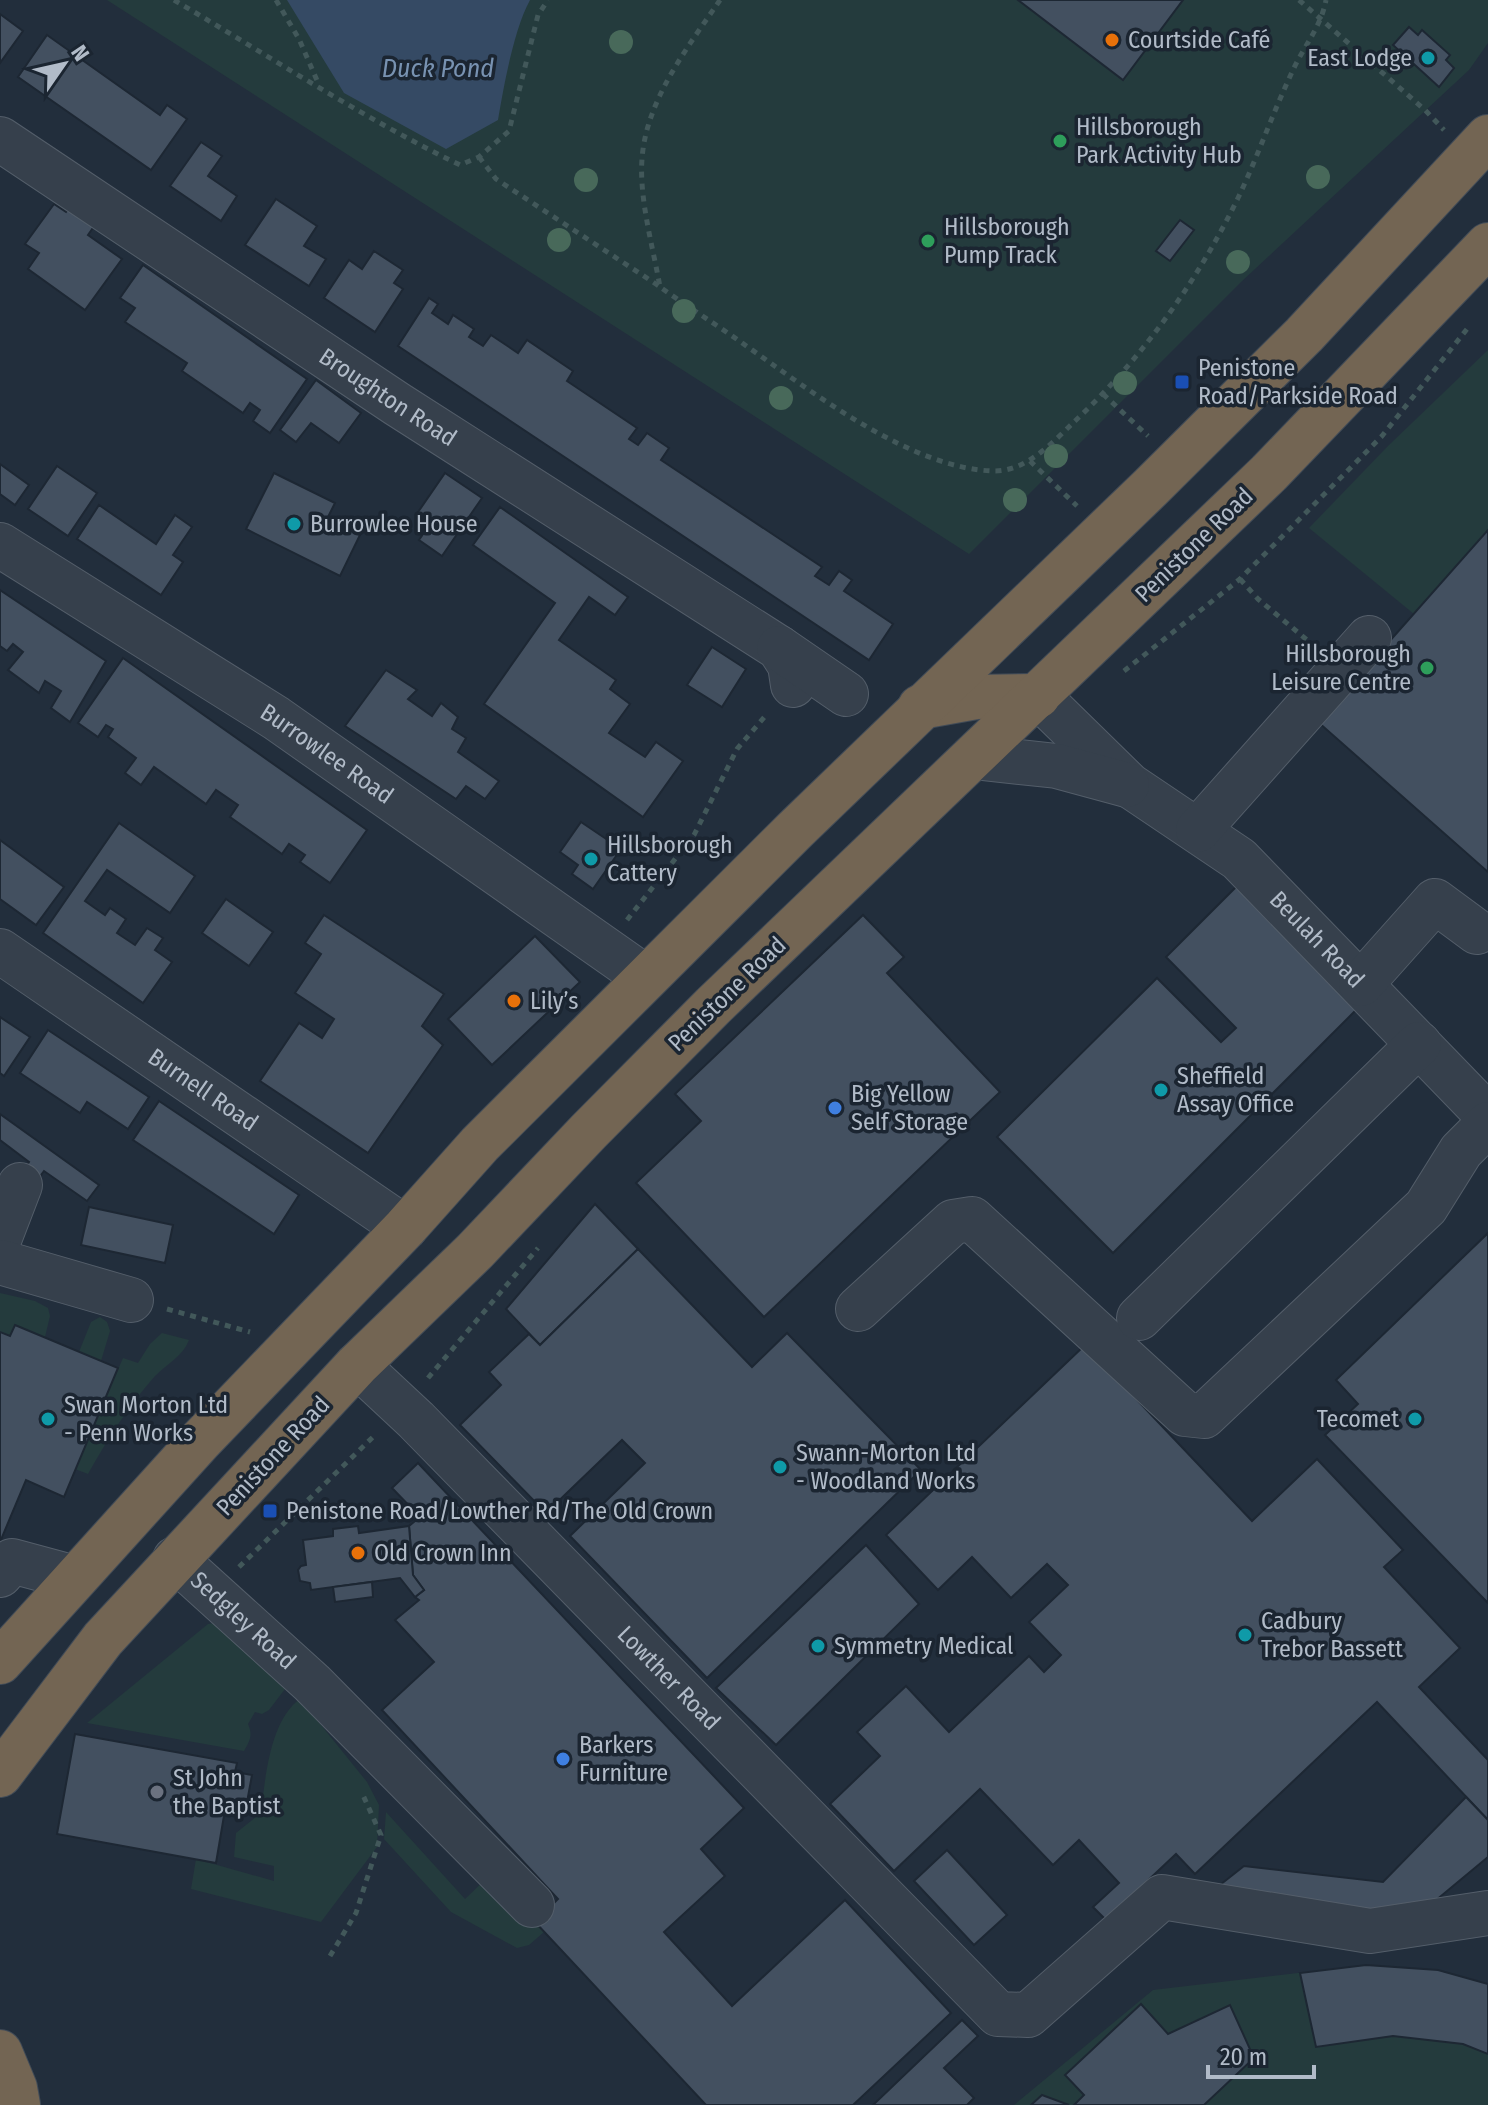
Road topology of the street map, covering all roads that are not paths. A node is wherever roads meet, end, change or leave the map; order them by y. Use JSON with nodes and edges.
{"nodes":[{"id":1,"x":3,"y":146,"type":"edge"},
{"id":2,"x":1479,"y":147,"type":"edge"},
{"id":3,"x":1488,"y":245,"type":"edge"},
{"id":4,"x":0,"y":545,"type":"edge"},
{"id":5,"x":1355,"y":653,"type":"road end"},
{"id":6,"x":846,"y":694,"type":"dead end"},
{"id":7,"x":1038,"y":696,"type":"junction"},
{"id":8,"x":920,"y":707,"type":"junction"},
{"id":9,"x":973,"y":757,"type":"junction"},
{"id":10,"x":1129,"y":785,"type":"junction"},
{"id":11,"x":1198,"y":830,"type":"junction"},
{"id":12,"x":1477,"y":932,"type":"dead end"},
{"id":13,"x":0,"y":951,"type":"edge"},
{"id":14,"x":645,"y":977,"type":"junction"},
{"id":15,"x":1361,"y":984,"type":"junction"},
{"id":16,"x":1419,"y":1044,"type":"junction"},
{"id":17,"x":1488,"y":1116,"type":"edge"},
{"id":18,"x":1488,"y":1124,"type":"edge"},
{"id":19,"x":20,"y":1185,"type":"dead end"},
{"id":20,"x":405,"y":1228,"type":"junction"},
{"id":21,"x":0,"y":1237,"type":"edge"},
{"id":22,"x":0,"y":1262,"type":"edge"},
{"id":23,"x":131,"y":1300,"type":"road end"},
{"id":24,"x":858,"y":1309,"type":"dead end"},
{"id":25,"x":1139,"y":1318,"type":"dead end"},
{"id":26,"x":357,"y":1365,"type":"junction"},
{"id":27,"x":175,"y":1559,"type":"junction"},
{"id":28,"x":0,"y":1575,"type":"edge"},
{"id":29,"x":75,"y":1578,"type":"junction"},
{"id":30,"x":0,"y":1662,"type":"edge"},
{"id":31,"x":3,"y":1767,"type":"edge"},
{"id":32,"x":532,"y":1905,"type":"dead end"},
{"id":33,"x":1488,"y":1913,"type":"edge"},
{"id":34,"x":0,"y":2052,"type":"edge"},
{"id":35,"x":18,"y":2105,"type":"edge"}],
"edges":[{"from":1,"to":6,"type":"street","name":"Broughton Road"},
{"from":2,"to":8,"type":"highway"},
{"from":3,"to":7,"type":"highway","name":"Penistone Road"},
{"from":4,"to":14,"type":"street","name":"Burrowlee Road"},
{"from":5,"to":11,"type":"street"},
{"from":7,"to":8,"type":"highway"},
{"from":7,"to":9,"type":"highway","name":"Penistone Road"},
{"from":7,"to":10,"type":"street","name":"Beulah Road"},
{"from":8,"to":14,"type":"highway"},
{"from":9,"to":10,"type":"street","name":"Beulah Road"},
{"from":9,"to":26,"type":"highway","name":"Penistone Road"},
{"from":10,"to":11,"type":"street","name":"Beulah Road"},
{"from":11,"to":15,"type":"street","name":"Beulah Road"},
{"from":12,"to":15,"type":"street"},
{"from":13,"to":20,"type":"street","name":"Burnell Road"},
{"from":14,"to":20,"type":"highway"},
{"from":15,"to":16,"type":"street","name":"Beulah Road"},
{"from":16,"to":17,"type":"street","name":"Beulah Road"},
{"from":16,"to":25,"type":"street"},
{"from":18,"to":24,"type":"street"},
{"from":19,"to":21,"type":"street"},
{"from":20,"to":29,"type":"highway"},
{"from":22,"to":23,"type":"street"},
{"from":26,"to":27,"type":"highway","name":"Penistone Road"},
{"from":26,"to":33,"type":"street","name":"Lowther Road"},
{"from":27,"to":31,"type":"highway","name":"Penistone Road"},
{"from":27,"to":32,"type":"street","name":"Sedgley Road"},
{"from":28,"to":29,"type":"street"},
{"from":29,"to":30,"type":"highway"},
{"from":34,"to":35,"type":"highway"}]}
